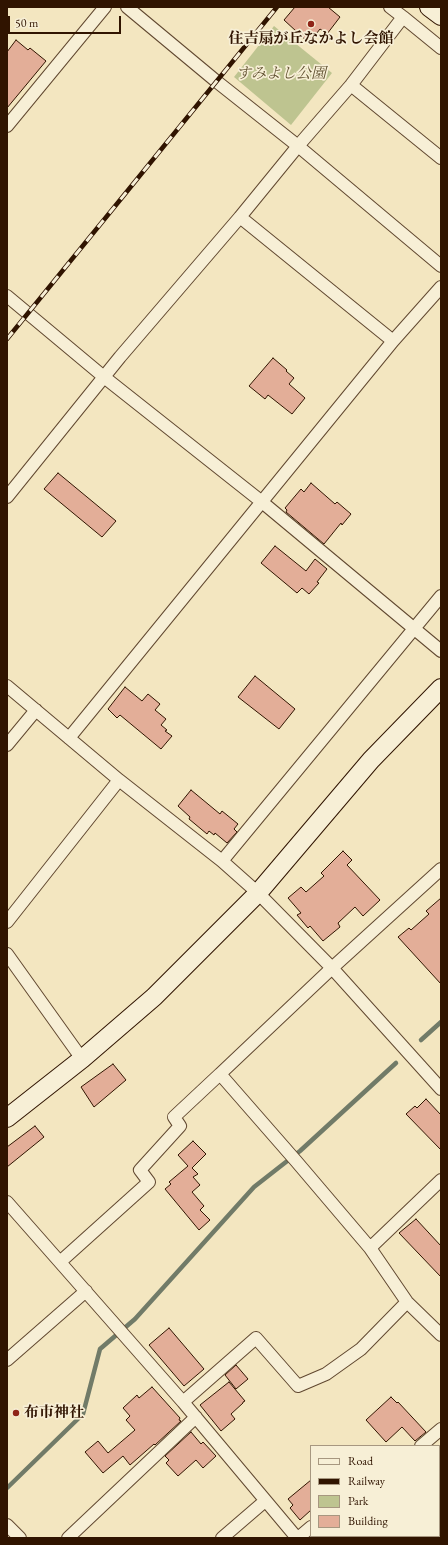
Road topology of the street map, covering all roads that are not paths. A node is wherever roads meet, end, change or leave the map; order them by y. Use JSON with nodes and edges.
{"nodes":[{"id":1,"x":105,"y":7,"type":"edge"},
{"id":2,"x":127,"y":7,"type":"edge"},
{"id":3,"x":390,"y":7,"type":"edge"},
{"id":4,"x":429,"y":7,"type":"edge"},
{"id":5,"x":441,"y":16,"type":"edge"},
{"id":6,"x":403,"y":18,"type":"junction"},
{"id":7,"x":441,"y":48,"type":"edge"},
{"id":8,"x":351,"y":85,"type":"junction"},
{"id":9,"x":7,"y":126,"type":"edge"},
{"id":10,"x":298,"y":146,"type":"junction"},
{"id":11,"x":441,"y":158,"type":"edge"},
{"id":12,"x":240,"y":217,"type":"junction"},
{"id":13,"x":441,"y":266,"type":"edge"},
{"id":14,"x":441,"y":287,"type":"edge"},
{"id":15,"x":7,"y":296,"type":"edge"},
{"id":16,"x":393,"y":341,"type":"junction"},
{"id":17,"x":104,"y":377,"type":"junction"},
{"id":18,"x":7,"y":497,"type":"edge"},
{"id":19,"x":262,"y":502,"type":"junction"},
{"id":20,"x":441,"y":596,"type":"edge"},
{"id":21,"x":414,"y":629,"type":"junction"},
{"id":22,"x":441,"y":651,"type":"edge"},
{"id":23,"x":7,"y":686,"type":"edge"},
{"id":24,"x":441,"y":688,"type":"edge"},
{"id":25,"x":36,"y":710,"type":"junction"},
{"id":26,"x":69,"y":738,"type":"junction"},
{"id":27,"x":7,"y":745,"type":"edge"},
{"id":28,"x":119,"y":780,"type":"junction"},
{"id":29,"x":222,"y":861,"type":"junction"},
{"id":30,"x":441,"y":869,"type":"edge"},
{"id":31,"x":258,"y":893,"type":"junction"},
{"id":32,"x":7,"y":922,"type":"edge"},
{"id":33,"x":7,"y":954,"type":"edge"},
{"id":34,"x":332,"y":968,"type":"junction"},
{"id":35,"x":82,"y":1058,"type":"junction"},
{"id":36,"x":220,"y":1074,"type":"junction"},
{"id":37,"x":441,"y":1089,"type":"edge"},
{"id":38,"x":7,"y":1118,"type":"edge"},
{"id":39,"x":441,"y":1180,"type":"edge"},
{"id":40,"x":7,"y":1202,"type":"edge"},
{"id":41,"x":370,"y":1248,"type":"junction"},
{"id":42,"x":60,"y":1262,"type":"junction"},
{"id":43,"x":86,"y":1291,"type":"junction"},
{"id":44,"x":407,"y":1302,"type":"junction"},
{"id":45,"x":441,"y":1335,"type":"edge"},
{"id":46,"x":7,"y":1360,"type":"edge"},
{"id":47,"x":183,"y":1402,"type":"junction"},
{"id":48,"x":196,"y":1417,"type":"junction"},
{"id":49,"x":441,"y":1429,"type":"edge"},
{"id":50,"x":422,"y":1445,"type":"edge"},
{"id":51,"x":265,"y":1501,"type":"junction"},
{"id":52,"x":7,"y":1525,"type":"edge"},
{"id":53,"x":310,"y":1527,"type":"edge"},
{"id":54,"x":20,"y":1538,"type":"edge"},
{"id":55,"x":68,"y":1538,"type":"edge"},
{"id":56,"x":222,"y":1538,"type":"edge"},
{"id":57,"x":297,"y":1538,"type":"edge"}],
"edges":[{"from":1,"to":9,"type":"street"},
{"from":2,"to":10,"type":"street"},
{"from":3,"to":6,"type":"street"},
{"from":4,"to":5,"type":"street"},
{"from":6,"to":7,"type":"street"},
{"from":6,"to":8,"type":"street"},
{"from":8,"to":10,"type":"street"},
{"from":8,"to":11,"type":"street"},
{"from":10,"to":12,"type":"street"},
{"from":10,"to":13,"type":"street"},
{"from":12,"to":16,"type":"street"},
{"from":12,"to":17,"type":"street"},
{"from":14,"to":16,"type":"street"},
{"from":15,"to":17,"type":"street"},
{"from":16,"to":19,"type":"street"},
{"from":17,"to":18,"type":"street"},
{"from":17,"to":19,"type":"street"},
{"from":19,"to":21,"type":"street"},
{"from":19,"to":26,"type":"street"},
{"from":20,"to":21,"type":"street"},
{"from":21,"to":22,"type":"street"},
{"from":21,"to":29,"type":"street"},
{"from":23,"to":25,"type":"street"},
{"from":24,"to":31,"type":"street"},
{"from":25,"to":26,"type":"street"},
{"from":25,"to":27,"type":"street"},
{"from":26,"to":28,"type":"street"},
{"from":28,"to":29,"type":"street"},
{"from":28,"to":32,"type":"street"},
{"from":29,"to":31,"type":"street"},
{"from":30,"to":34,"type":"street"},
{"from":31,"to":34,"type":"street"},
{"from":31,"to":35,"type":"street"},
{"from":33,"to":35,"type":"street"},
{"from":34,"to":36,"type":"street"},
{"from":34,"to":37,"type":"street"},
{"from":35,"to":38,"type":"street"},
{"from":36,"to":41,"type":"street"},
{"from":36,"to":42,"type":"street"},
{"from":39,"to":41,"type":"street"},
{"from":40,"to":42,"type":"street"},
{"from":41,"to":44,"type":"street"},
{"from":42,"to":43,"type":"street"},
{"from":43,"to":46,"type":"street"},
{"from":43,"to":47,"type":"street"},
{"from":44,"to":45,"type":"street"},
{"from":44,"to":47,"type":"street"},
{"from":47,"to":48,"type":"street"},
{"from":48,"to":51,"type":"street"},
{"from":48,"to":55,"type":"street"},
{"from":49,"to":50,"type":"street"},
{"from":51,"to":56,"type":"street"},
{"from":51,"to":57,"type":"street"},
{"from":52,"to":54,"type":"street"},
{"from":53,"to":57,"type":"street"}]}
